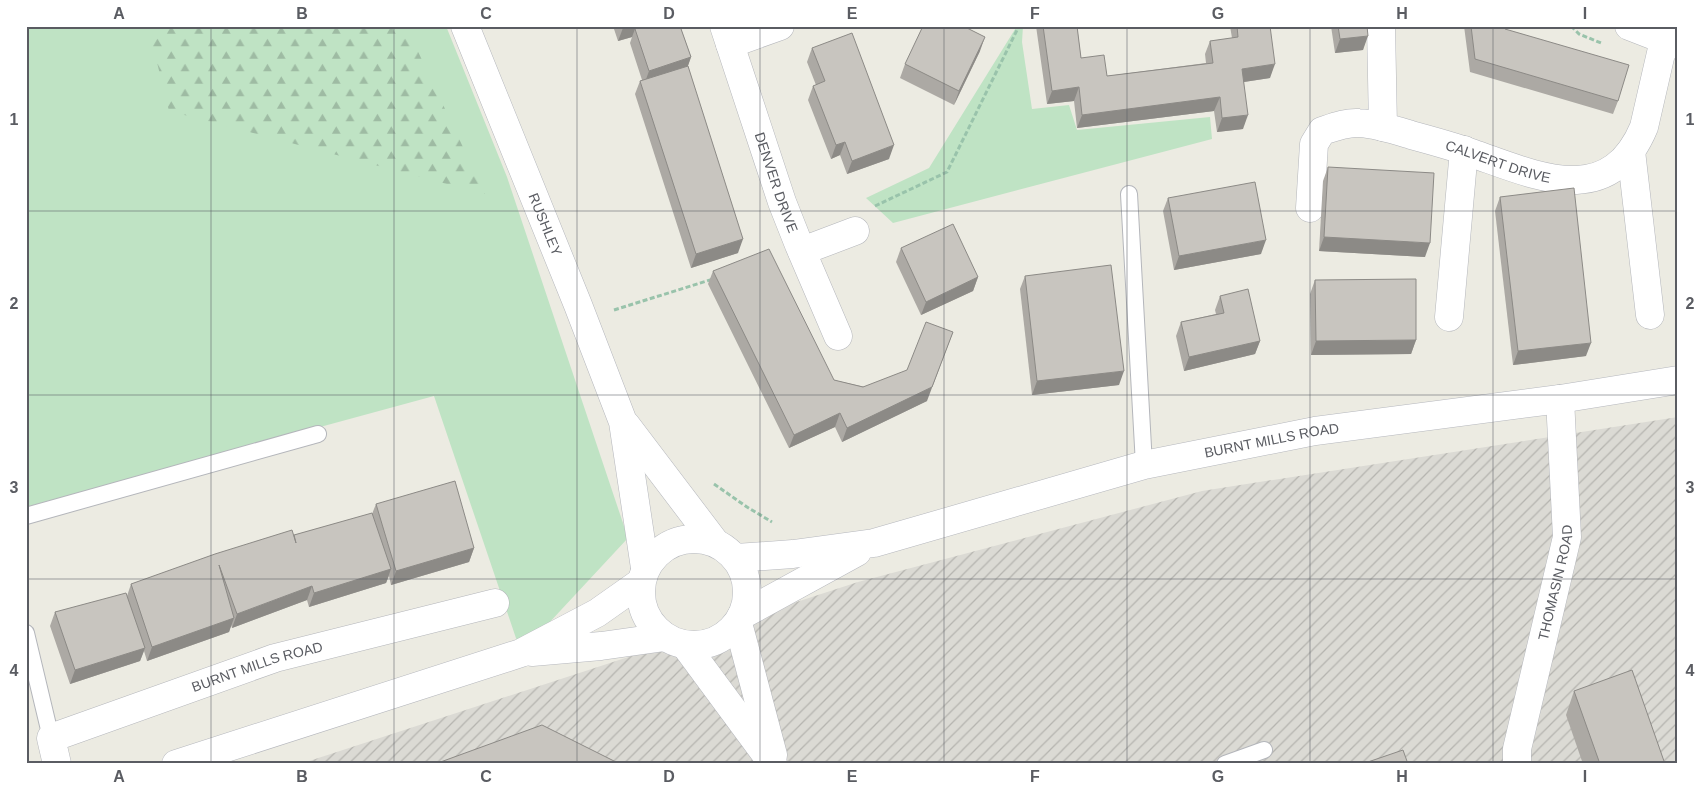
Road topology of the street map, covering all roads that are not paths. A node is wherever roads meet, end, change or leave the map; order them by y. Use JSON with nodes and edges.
{"nodes":[{"id":1,"x":465,"y":26,"type":"edge"},
{"id":2,"x":780,"y":26,"type":"edge"},
{"id":3,"x":1381,"y":26,"type":"edge"},
{"id":4,"x":1629,"y":26,"type":"edge"},
{"id":5,"x":727,"y":35,"type":"edge"},
{"id":6,"x":1671,"y":42,"type":"edge"},
{"id":7,"x":1383,"y":127,"type":"junction"},
{"id":8,"x":1464,"y":150,"type":"junction"},
{"id":9,"x":1631,"y":151,"type":"junction"},
{"id":10,"x":1129,"y":194,"type":"dead end"},
{"id":11,"x":1310,"y":208,"type":"dead end"},
{"id":12,"x":855,"y":231,"type":"dead end"},
{"id":13,"x":802,"y":252,"type":"junction"},
{"id":14,"x":1650,"y":316,"type":"dead end"},
{"id":15,"x":1449,"y":318,"type":"dead end"},
{"id":16,"x":838,"y":336,"type":"dead end"},
{"id":17,"x":1678,"y":380,"type":"edge"},
{"id":18,"x":1560,"y":399,"type":"junction"},
{"id":19,"x":623,"y":422,"type":"junction"},
{"id":20,"x":318,"y":434,"type":"dead end"},
{"id":21,"x":1144,"y":465,"type":"junction"},
{"id":22,"x":26,"y":516,"type":"edge"},
{"id":23,"x":714,"y":541,"type":"junction"},
{"id":24,"x":874,"y":543,"type":"junction"},
{"id":25,"x":736,"y":558,"type":"junction"},
{"id":26,"x":643,"y":575,"type":"junction"},
{"id":27,"x":495,"y":603,"type":"dead end"},
{"id":28,"x":740,"y":619,"type":"junction"},
{"id":29,"x":26,"y":633,"type":"edge"},
{"id":30,"x":675,"y":641,"type":"junction"},
{"id":31,"x":521,"y":654,"type":"junction"},
{"id":32,"x":51,"y":738,"type":"junction"},
{"id":33,"x":1264,"y":750,"type":"dead end"},
{"id":34,"x":57,"y":764,"type":"edge"},
{"id":35,"x":176,"y":764,"type":"edge"},
{"id":36,"x":774,"y":764,"type":"edge"},
{"id":37,"x":1225,"y":764,"type":"edge"},
{"id":38,"x":1517,"y":764,"type":"edge"}],
"edges":[{"from":1,"to":19,"type":"street","name":"RUSHLEY"},
{"from":2,"to":5,"type":"street"},
{"from":3,"to":7,"type":"street"},
{"from":4,"to":6,"type":"street","name":"CALVERT DRIVE"},
{"from":5,"to":13,"type":"street","name":"DENVER DRIVE"},
{"from":6,"to":9,"type":"street","name":"CALVERT DRIVE"},
{"from":7,"to":8,"type":"street","name":"CALVERT DRIVE"},
{"from":7,"to":11,"type":"street","name":"CALVERT DRIVE"},
{"from":8,"to":9,"type":"street","name":"CALVERT DRIVE"},
{"from":8,"to":15,"type":"street"},
{"from":9,"to":14,"type":"street"},
{"from":10,"to":21,"type":"lane"},
{"from":12,"to":13,"type":"street"},
{"from":13,"to":16,"type":"street","name":"DENVER DRIVE"},
{"from":17,"to":18,"type":"street","name":"BURNT MILLS ROAD"},
{"from":18,"to":21,"type":"street","name":"BURNT MILLS ROAD"},
{"from":18,"to":38,"type":"street","name":"THOMASIN ROAD"},
{"from":19,"to":23,"type":"street","name":"RUSHLEY"},
{"from":19,"to":26,"type":"street","name":"RUSHLEY"},
{"from":20,"to":22,"type":"lane"},
{"from":21,"to":24,"type":"street","name":"BURNT MILLS ROAD"},
{"from":23,"to":25,"type":"street"},
{"from":23,"to":26,"type":"street"},
{"from":24,"to":25,"type":"street","name":"BURNT MILLS ROAD"},
{"from":24,"to":28,"type":"street","name":"BURNT MILLS ROAD"},
{"from":25,"to":28,"type":"street"},
{"from":26,"to":30,"type":"street"},
{"from":26,"to":31,"type":"street"},
{"from":27,"to":32,"type":"street","name":"BURNT MILLS ROAD"},
{"from":28,"to":30,"type":"street"},
{"from":28,"to":36,"type":"street"},
{"from":29,"to":32,"type":"lane"},
{"from":30,"to":31,"type":"street"},
{"from":30,"to":36,"type":"street"},
{"from":31,"to":35,"type":"street"},
{"from":32,"to":34,"type":"street"},
{"from":33,"to":37,"type":"lane"}]}
